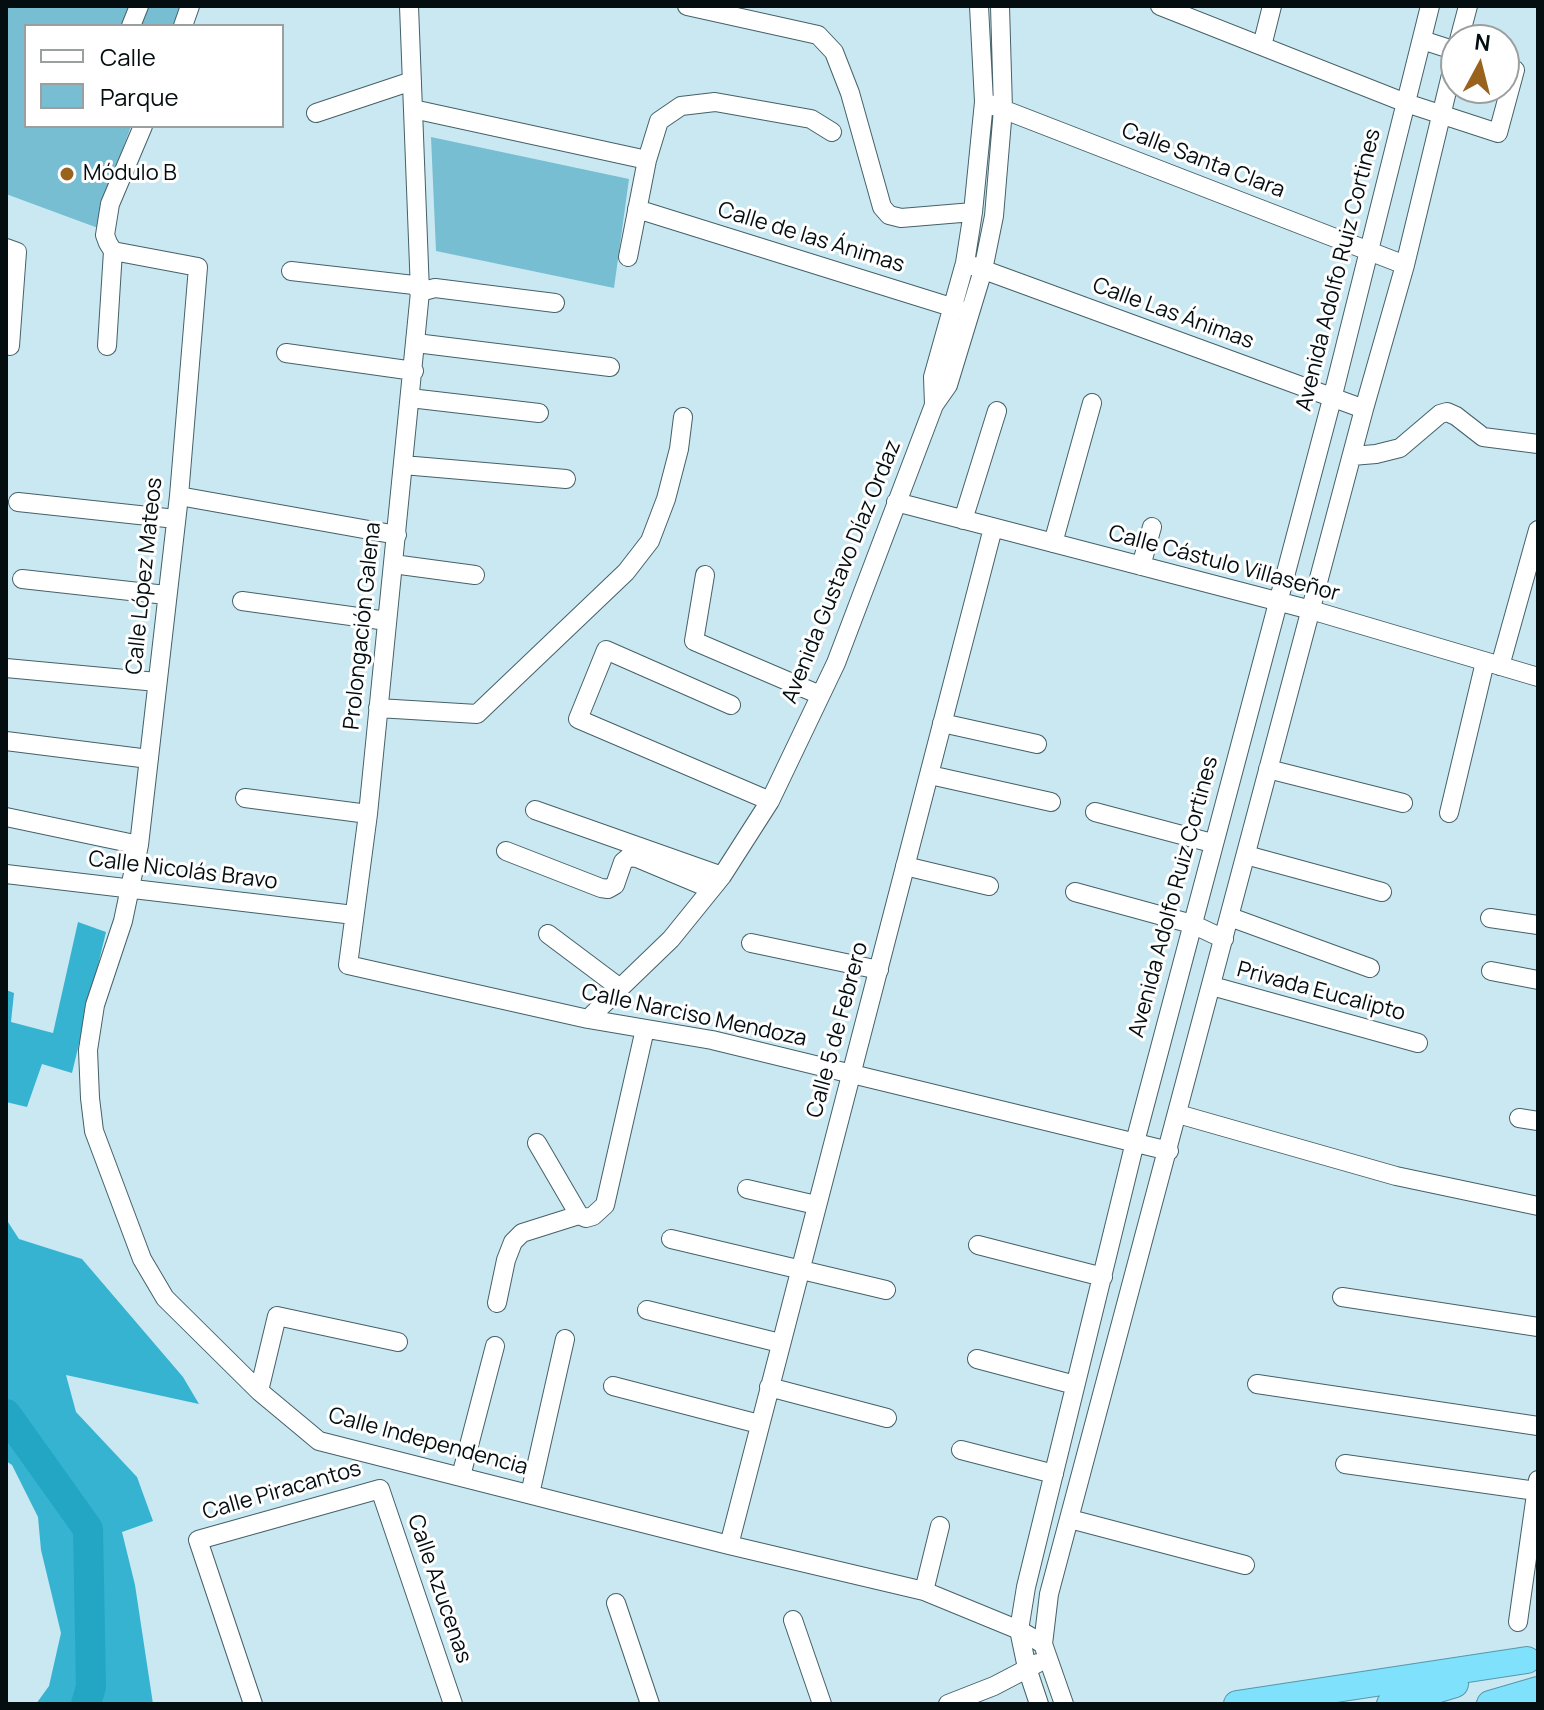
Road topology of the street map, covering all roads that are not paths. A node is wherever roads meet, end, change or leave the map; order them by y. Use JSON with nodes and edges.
{"nodes":[{"id":1,"x":409,"y":6,"type":"edge"},
{"id":2,"x":687,"y":6,"type":"edge"},
{"id":3,"x":979,"y":6,"type":"edge"},
{"id":4,"x":1000,"y":6,"type":"edge"},
{"id":5,"x":1160,"y":6,"type":"edge"},
{"id":6,"x":1272,"y":6,"type":"edge"},
{"id":7,"x":1430,"y":6,"type":"edge"},
{"id":8,"x":1422,"y":40,"type":"junction"},
{"id":9,"x":1262,"y":46,"type":"junction"},
{"id":10,"x":1440,"y":47,"type":"edge"},
{"id":11,"x":412,"y":81,"type":"junction"},
{"id":12,"x":984,"y":102,"type":"junction"},
{"id":13,"x":1406,"y":103,"type":"junction"},
{"id":14,"x":1444,"y":104,"type":"edge"},
{"id":15,"x":1506,"y":104,"type":"edge"},
{"id":16,"x":413,"y":109,"type":"junction"},
{"id":17,"x":1003,"y":109,"type":"junction"},
{"id":18,"x":316,"y":113,"type":"dead end"},
{"id":19,"x":1441,"y":116,"type":"junction"},
{"id":20,"x":142,"y":128,"type":"edge"},
{"id":21,"x":832,"y":132,"type":"dead end"},
{"id":22,"x":647,"y":160,"type":"junction"},
{"id":23,"x":637,"y":209,"type":"junction"},
{"id":24,"x":973,"y":212,"type":"junction"},
{"id":25,"x":6,"y":248,"type":"edge"},
{"id":26,"x":113,"y":251,"type":"junction"},
{"id":27,"x":1369,"y":252,"type":"junction"},
{"id":28,"x":628,"y":257,"type":"dead end"},
{"id":29,"x":965,"y":263,"type":"junction"},
{"id":30,"x":1405,"y":265,"type":"junction"},
{"id":31,"x":983,"y":270,"type":"junction"},
{"id":32,"x":291,"y":271,"type":"dead end"},
{"id":33,"x":420,"y":292,"type":"junction"},
{"id":34,"x":555,"y":303,"type":"dead end"},
{"id":35,"x":962,"y":310,"type":"junction"},
{"id":36,"x":416,"y":343,"type":"junction"},
{"id":37,"x":8,"y":346,"type":"edge"},
{"id":38,"x":107,"y":346,"type":"dead end"},
{"id":39,"x":28,"y":353,"type":"dead end"},
{"id":40,"x":286,"y":353,"type":"dead end"},
{"id":41,"x":610,"y":367,"type":"dead end"},
{"id":42,"x":414,"y":371,"type":"junction"},
{"id":43,"x":410,"y":398,"type":"junction"},
{"id":44,"x":1332,"y":399,"type":"junction"},
{"id":45,"x":1092,"y":403,"type":"dead end"},
{"id":46,"x":1364,"y":409,"type":"junction"},
{"id":47,"x":997,"y":411,"type":"dead end"},
{"id":48,"x":539,"y":413,"type":"dead end"},
{"id":49,"x":683,"y":417,"type":"dead end"},
{"id":50,"x":1538,"y":444,"type":"edge"},
{"id":51,"x":1352,"y":456,"type":"junction"},
{"id":52,"x":403,"y":465,"type":"junction"},
{"id":53,"x":566,"y":479,"type":"dead end"},
{"id":54,"x":179,"y":496,"type":"junction"},
{"id":55,"x":18,"y":502,"type":"dead end"},
{"id":56,"x":896,"y":502,"type":"junction"},
{"id":57,"x":176,"y":519,"type":"junction"},
{"id":58,"x":963,"y":520,"type":"junction"},
{"id":59,"x":1152,"y":527,"type":"dead end"},
{"id":60,"x":993,"y":528,"type":"junction"},
{"id":61,"x":1538,"y":530,"type":"edge"},
{"id":62,"x":397,"y":535,"type":"junction"},
{"id":63,"x":1053,"y":543,"type":"junction"},
{"id":64,"x":393,"y":564,"type":"junction"},
{"id":65,"x":1141,"y":566,"type":"junction"},
{"id":66,"x":475,"y":575,"type":"dead end"},
{"id":67,"x":705,"y":575,"type":"dead end"},
{"id":68,"x":22,"y":579,"type":"dead end"},
{"id":69,"x":166,"y":595,"type":"junction"},
{"id":70,"x":242,"y":601,"type":"dead end"},
{"id":71,"x":1276,"y":602,"type":"junction"},
{"id":72,"x":1311,"y":610,"type":"junction"},
{"id":73,"x":387,"y":621,"type":"junction"},
{"id":74,"x":1492,"y":664,"type":"junction"},
{"id":75,"x":6,"y":668,"type":"edge"},
{"id":76,"x":1538,"y":677,"type":"edge"},
{"id":77,"x":157,"y":682,"type":"junction"},
{"id":78,"x":820,"y":695,"type":"junction"},
{"id":79,"x":731,"y":705,"type":"dead end"},
{"id":80,"x":378,"y":708,"type":"junction"},
{"id":81,"x":942,"y":723,"type":"junction"},
{"id":82,"x":6,"y":741,"type":"edge"},
{"id":83,"x":1037,"y":744,"type":"dead end"},
{"id":84,"x":149,"y":759,"type":"junction"},
{"id":85,"x":1268,"y":769,"type":"junction"},
{"id":86,"x":930,"y":775,"type":"junction"},
{"id":87,"x":245,"y":798,"type":"dead end"},
{"id":88,"x":770,"y":801,"type":"junction"},
{"id":89,"x":1051,"y":802,"type":"dead end"},
{"id":90,"x":1403,"y":803,"type":"dead end"},
{"id":91,"x":535,"y":810,"type":"dead end"},
{"id":92,"x":1095,"y":812,"type":"dead end"},
{"id":93,"x":1449,"y":813,"type":"dead end"},
{"id":94,"x":368,"y":814,"type":"junction"},
{"id":95,"x":6,"y":817,"type":"edge"},
{"id":96,"x":1212,"y":843,"type":"junction"},
{"id":97,"x":139,"y":845,"type":"junction"},
{"id":98,"x":506,"y":851,"type":"dead end"},
{"id":99,"x":1246,"y":855,"type":"junction"},
{"id":100,"x":905,"y":866,"type":"junction"},
{"id":101,"x":6,"y":874,"type":"edge"},
{"id":102,"x":717,"y":882,"type":"junction"},
{"id":103,"x":989,"y":886,"type":"dead end"},
{"id":104,"x":129,"y":889,"type":"junction"},
{"id":105,"x":1075,"y":892,"type":"dead end"},
{"id":106,"x":1382,"y":892,"type":"dead end"},
{"id":107,"x":354,"y":915,"type":"junction"},
{"id":108,"x":1230,"y":917,"type":"junction"},
{"id":109,"x":1490,"y":918,"type":"dead end"},
{"id":110,"x":1192,"y":924,"type":"junction"},
{"id":111,"x":1538,"y":925,"type":"edge"},
{"id":112,"x":548,"y":934,"type":"dead end"},
{"id":113,"x":1224,"y":939,"type":"junction"},
{"id":114,"x":751,"y":943,"type":"dead end"},
{"id":115,"x":348,"y":965,"type":"joint"},
{"id":116,"x":1370,"y":968,"type":"dead end"},
{"id":117,"x":879,"y":970,"type":"junction"},
{"id":118,"x":1491,"y":971,"type":"dead end"},
{"id":119,"x":1538,"y":980,"type":"edge"},
{"id":120,"x":1212,"y":986,"type":"junction"},
{"id":121,"x":620,"y":988,"type":"junction"},
{"id":122,"x":588,"y":1019,"type":"junction"},
{"id":123,"x":645,"y":1029,"type":"junction"},
{"id":124,"x":1418,"y":1043,"type":"dead end"},
{"id":125,"x":852,"y":1074,"type":"junction"},
{"id":126,"x":1178,"y":1114,"type":"junction"},
{"id":127,"x":1135,"y":1142,"type":"junction"},
{"id":128,"x":537,"y":1143,"type":"dead end"},
{"id":129,"x":1169,"y":1151,"type":"junction"},
{"id":130,"x":747,"y":1189,"type":"dead end"},
{"id":131,"x":816,"y":1205,"type":"junction"},
{"id":132,"x":1538,"y":1206,"type":"edge"},
{"id":133,"x":579,"y":1215,"type":"junction"},
{"id":134,"x":1115,"y":1227,"type":"junction"},
{"id":135,"x":1146,"y":1236,"type":"junction"},
{"id":136,"x":671,"y":1239,"type":"dead end"},
{"id":137,"x":978,"y":1245,"type":"dead end"},
{"id":138,"x":800,"y":1271,"type":"junction"},
{"id":139,"x":1103,"y":1277,"type":"junction"},
{"id":140,"x":886,"y":1290,"type":"dead end"},
{"id":141,"x":1342,"y":1297,"type":"dead end"},
{"id":142,"x":497,"y":1303,"type":"dead end"},
{"id":143,"x":647,"y":1310,"type":"dead end"},
{"id":144,"x":1538,"y":1327,"type":"edge"},
{"id":145,"x":565,"y":1339,"type":"dead end"},
{"id":146,"x":398,"y":1342,"type":"dead end"},
{"id":147,"x":780,"y":1343,"type":"junction"},
{"id":148,"x":495,"y":1346,"type":"dead end"},
{"id":149,"x":977,"y":1359,"type":"dead end"},
{"id":150,"x":1257,"y":1384,"type":"dead end"},
{"id":151,"x":1075,"y":1385,"type":"junction"},
{"id":152,"x":613,"y":1386,"type":"dead end"},
{"id":153,"x":769,"y":1387,"type":"junction"},
{"id":154,"x":259,"y":1391,"type":"junction"},
{"id":155,"x":887,"y":1418,"type":"dead end"},
{"id":156,"x":759,"y":1424,"type":"junction"},
{"id":157,"x":1538,"y":1426,"type":"edge"},
{"id":158,"x":961,"y":1450,"type":"dead end"},
{"id":159,"x":1345,"y":1464,"type":"dead end"},
{"id":160,"x":1054,"y":1474,"type":"junction"},
{"id":161,"x":461,"y":1476,"type":"junction"},
{"id":162,"x":1537,"y":1485,"type":"edge"},
{"id":163,"x":380,"y":1489,"type":"joint"},
{"id":164,"x":530,"y":1494,"type":"junction"},
{"id":165,"x":1070,"y":1519,"type":"junction"},
{"id":166,"x":940,"y":1526,"type":"dead end"},
{"id":167,"x":1534,"y":1540,"type":"edge"},
{"id":168,"x":729,"y":1545,"type":"junction"},
{"id":169,"x":1245,"y":1565,"type":"dead end"},
{"id":170,"x":1026,"y":1587,"type":"junction"},
{"id":171,"x":924,"y":1591,"type":"junction"},
{"id":172,"x":1049,"y":1594,"type":"junction"},
{"id":173,"x":616,"y":1603,"type":"dead end"},
{"id":174,"x":793,"y":1620,"type":"dead end"},
{"id":175,"x":1518,"y":1622,"type":"dead end"},
{"id":176,"x":1019,"y":1630,"type":"junction"},
{"id":177,"x":1046,"y":1651,"type":"junction"},
{"id":178,"x":1532,"y":1658,"type":"edge"},
{"id":179,"x":1027,"y":1668,"type":"junction"},
{"id":180,"x":1538,"y":1690,"type":"edge"},
{"id":181,"x":253,"y":1704,"type":"edge"},
{"id":182,"x":453,"y":1704,"type":"edge"},
{"id":183,"x":650,"y":1704,"type":"edge"},
{"id":184,"x":822,"y":1704,"type":"edge"},
{"id":185,"x":948,"y":1704,"type":"edge"},
{"id":186,"x":1039,"y":1704,"type":"edge"},
{"id":187,"x":1064,"y":1704,"type":"edge"},
{"id":188,"x":1237,"y":1704,"type":"edge"},
{"id":189,"x":1390,"y":1704,"type":"edge"},
{"id":190,"x":1490,"y":1704,"type":"edge"}],
"edges":[{"from":1,"to":11,"type":"street","name":"Prolongación Galena"},
{"from":2,"to":24,"type":"street"},
{"from":3,"to":12,"type":"street","name":"Avenida Gustavo Díaz Ordaz"},
{"from":4,"to":17,"type":"street","name":"Avenida Gustavo Díaz Ordaz"},
{"from":5,"to":9,"type":"street"},
{"from":6,"to":9,"type":"street"},
{"from":7,"to":8,"type":"street","name":"Avenida Adolfo Ruiz Cortines"},
{"from":8,"to":10,"type":"street"},
{"from":8,"to":13,"type":"street","name":"Avenida Adolfo Ruiz Cortines"},
{"from":9,"to":13,"type":"street"},
{"from":11,"to":16,"type":"street","name":"Prolongación Galena"},
{"from":11,"to":18,"type":"street"},
{"from":12,"to":17,"type":"street","name":"Calle Santa Clara"},
{"from":12,"to":24,"type":"street","name":"Avenida Gustavo Díaz Ordaz"},
{"from":13,"to":19,"type":"street"},
{"from":13,"to":27,"type":"street","name":"Avenida Adolfo Ruiz Cortines"},
{"from":14,"to":19,"type":"street"},
{"from":15,"to":19,"type":"street"},
{"from":16,"to":22,"type":"street"},
{"from":16,"to":33,"type":"street","name":"Prolongación Galena"},
{"from":17,"to":27,"type":"street","name":"Calle Santa Clara"},
{"from":17,"to":31,"type":"street","name":"Avenida Gustavo Díaz Ordaz"},
{"from":19,"to":30,"type":"street"},
{"from":20,"to":26,"type":"street"},
{"from":21,"to":22,"type":"street"},
{"from":22,"to":23,"type":"street"},
{"from":23,"to":28,"type":"street"},
{"from":23,"to":35,"type":"street","name":"Calle de las Ánimas"},
{"from":24,"to":29,"type":"street","name":"Avenida Gustavo Díaz Ordaz"},
{"from":25,"to":37,"type":"street"},
{"from":26,"to":38,"type":"street"},
{"from":26,"to":54,"type":"street","name":"Calle López Mateos"},
{"from":27,"to":30,"type":"street","name":"Calle Santa Clara"},
{"from":27,"to":44,"type":"street","name":"Avenida Adolfo Ruiz Cortines"},
{"from":29,"to":31,"type":"street","name":"Calle Las Ánimas"},
{"from":29,"to":35,"type":"street","name":"Avenida Gustavo Díaz Ordaz"},
{"from":30,"to":46,"type":"street"},
{"from":31,"to":35,"type":"street","name":"Avenida Gustavo Díaz Ordaz"},
{"from":31,"to":44,"type":"street","name":"Calle Las Ánimas"},
{"from":32,"to":33,"type":"street"},
{"from":33,"to":34,"type":"street"},
{"from":33,"to":36,"type":"street","name":"Prolongación Galena"},
{"from":35,"to":56,"type":"street","name":"Avenida Gustavo Díaz Ordaz"},
{"from":36,"to":41,"type":"street"},
{"from":36,"to":42,"type":"street","name":"Prolongación Galena"},
{"from":37,"to":39,"type":"street"},
{"from":40,"to":42,"type":"street"},
{"from":42,"to":43,"type":"street","name":"Prolongación Galena"},
{"from":43,"to":48,"type":"street"},
{"from":43,"to":52,"type":"street","name":"Prolongación Galena"},
{"from":44,"to":46,"type":"street","name":"Calle Las Ánimas"},
{"from":44,"to":71,"type":"street","name":"Avenida Adolfo Ruiz Cortines"},
{"from":45,"to":63,"type":"street"},
{"from":46,"to":51,"type":"street"},
{"from":47,"to":58,"type":"street"},
{"from":49,"to":80,"type":"street"},
{"from":50,"to":51,"type":"street"},
{"from":51,"to":72,"type":"street"},
{"from":52,"to":53,"type":"street"},
{"from":52,"to":62,"type":"street","name":"Prolongación Galena"},
{"from":54,"to":57,"type":"street","name":"Calle López Mateos"},
{"from":54,"to":62,"type":"street"},
{"from":55,"to":57,"type":"street"},
{"from":56,"to":58,"type":"street","name":"Calle Cástulo Villaseñor"},
{"from":56,"to":78,"type":"street","name":"Avenida Gustavo Díaz Ordaz"},
{"from":57,"to":69,"type":"street","name":"Calle López Mateos"},
{"from":58,"to":60,"type":"street","name":"Calle Cástulo Villaseñor"},
{"from":59,"to":65,"type":"street"},
{"from":60,"to":63,"type":"street","name":"Calle Cástulo Villaseñor"},
{"from":60,"to":81,"type":"street","name":"Calle 5 de Febrero"},
{"from":61,"to":74,"type":"street"},
{"from":62,"to":64,"type":"street","name":"Prolongación Galena"},
{"from":63,"to":65,"type":"street","name":"Calle Cástulo Villaseñor"},
{"from":64,"to":66,"type":"street"},
{"from":64,"to":73,"type":"street","name":"Prolongación Galena"},
{"from":65,"to":71,"type":"street","name":"Calle Cástulo Villaseñor"},
{"from":67,"to":78,"type":"street"},
{"from":68,"to":69,"type":"street"},
{"from":69,"to":77,"type":"street","name":"Calle López Mateos"},
{"from":70,"to":73,"type":"street"},
{"from":71,"to":72,"type":"street","name":"Calle Cástulo Villaseñor"},
{"from":71,"to":96,"type":"street","name":"Avenida Adolfo Ruiz Cortines"},
{"from":72,"to":74,"type":"street","name":"Calle Cástulo Villaseñor"},
{"from":72,"to":85,"type":"street"},
{"from":73,"to":80,"type":"street","name":"Prolongación Galena"},
{"from":74,"to":76,"type":"street","name":"Calle Cástulo Villaseñor"},
{"from":74,"to":93,"type":"street"},
{"from":75,"to":77,"type":"street"},
{"from":77,"to":84,"type":"street","name":"Calle López Mateos"},
{"from":78,"to":88,"type":"street","name":"Avenida Gustavo Díaz Ordaz"},
{"from":79,"to":88,"type":"street"},
{"from":80,"to":94,"type":"street","name":"Prolongación Galena"},
{"from":81,"to":83,"type":"street"},
{"from":81,"to":86,"type":"street","name":"Calle 5 de Febrero"},
{"from":82,"to":84,"type":"street"},
{"from":84,"to":97,"type":"street","name":"Calle López Mateos"},
{"from":85,"to":90,"type":"street"},
{"from":85,"to":99,"type":"street"},
{"from":86,"to":89,"type":"street"},
{"from":86,"to":100,"type":"street","name":"Calle 5 de Febrero"},
{"from":87,"to":94,"type":"street"},
{"from":88,"to":102,"type":"street","name":"Avenida Gustavo Díaz Ordaz"},
{"from":91,"to":102,"type":"street"},
{"from":92,"to":96,"type":"street"},
{"from":94,"to":107,"type":"street","name":"Prolongación Galena"},
{"from":95,"to":97,"type":"street"},
{"from":96,"to":110,"type":"street","name":"Avenida Adolfo Ruiz Cortines"},
{"from":97,"to":104,"type":"street","name":"Calle López Mateos"},
{"from":98,"to":102,"type":"street"},
{"from":99,"to":106,"type":"street"},
{"from":99,"to":108,"type":"street"},
{"from":100,"to":103,"type":"street"},
{"from":100,"to":117,"type":"street","name":"Calle 5 de Febrero"},
{"from":101,"to":104,"type":"street","name":"Calle Nicolás Bravo"},
{"from":102,"to":121,"type":"street","name":"Avenida Gustavo Díaz Ordaz"},
{"from":104,"to":107,"type":"street","name":"Calle Nicolás Bravo"},
{"from":104,"to":154,"type":"street","name":"Calle Independencia"},
{"from":105,"to":110,"type":"street"},
{"from":107,"to":115,"type":"street","name":"Prolongación Galena"},
{"from":108,"to":113,"type":"street"},
{"from":108,"to":116,"type":"street"},
{"from":109,"to":111,"type":"street"},
{"from":110,"to":113,"type":"street"},
{"from":110,"to":127,"type":"street","name":"Avenida Adolfo Ruiz Cortines"},
{"from":112,"to":121,"type":"street"},
{"from":113,"to":120,"type":"street"},
{"from":114,"to":117,"type":"street"},
{"from":115,"to":122,"type":"street","name":"Calle Narciso Mendoza"},
{"from":117,"to":125,"type":"street","name":"Calle 5 de Febrero"},
{"from":118,"to":119,"type":"street"},
{"from":120,"to":124,"type":"street","name":"Privada Eucalipto"},
{"from":120,"to":126,"type":"street"},
{"from":121,"to":122,"type":"street","name":"Avenida Gustavo Díaz Ordaz"},
{"from":122,"to":123,"type":"street","name":"Calle Narciso Mendoza"},
{"from":123,"to":125,"type":"street","name":"Calle Narciso Mendoza"},
{"from":123,"to":133,"type":"street"},
{"from":125,"to":127,"type":"street","name":"Calle Narciso Mendoza"},
{"from":125,"to":131,"type":"street","name":"Calle 5 de Febrero"},
{"from":126,"to":129,"type":"street"},
{"from":126,"to":132,"type":"street"},
{"from":127,"to":129,"type":"street","name":"Calle Narciso Mendoza"},
{"from":127,"to":134,"type":"street","name":"Avenida Adolfo Ruiz Cortines"},
{"from":128,"to":133,"type":"street"},
{"from":129,"to":135,"type":"street"},
{"from":130,"to":131,"type":"street"},
{"from":131,"to":138,"type":"street","name":"Calle 5 de Febrero"},
{"from":133,"to":142,"type":"street"},
{"from":134,"to":135,"type":"street"},
{"from":134,"to":139,"type":"street","name":"Avenida Adolfo Ruiz Cortines"},
{"from":135,"to":165,"type":"street"},
{"from":136,"to":138,"type":"street"},
{"from":137,"to":139,"type":"street"},
{"from":138,"to":140,"type":"street"},
{"from":138,"to":147,"type":"street","name":"Calle 5 de Febrero"},
{"from":139,"to":151,"type":"street","name":"Avenida Adolfo Ruiz Cortines"},
{"from":141,"to":144,"type":"street"},
{"from":143,"to":147,"type":"street"},
{"from":145,"to":164,"type":"street"},
{"from":146,"to":154,"type":"street"},
{"from":147,"to":153,"type":"street","name":"Calle 5 de Febrero"},
{"from":148,"to":161,"type":"street"},
{"from":149,"to":151,"type":"street"},
{"from":150,"to":157,"type":"street"},
{"from":151,"to":160,"type":"street","name":"Avenida Adolfo Ruiz Cortines"},
{"from":152,"to":156,"type":"street"},
{"from":153,"to":155,"type":"street"},
{"from":153,"to":156,"type":"street","name":"Calle 5 de Febrero"},
{"from":154,"to":161,"type":"street","name":"Calle Independencia"},
{"from":156,"to":168,"type":"street","name":"Calle 5 de Febrero"},
{"from":158,"to":160,"type":"street"},
{"from":159,"to":162,"type":"street"},
{"from":160,"to":170,"type":"street","name":"Avenida Adolfo Ruiz Cortines"},
{"from":161,"to":164,"type":"street","name":"Calle Independencia"},
{"from":162,"to":167,"type":"street"},
{"from":163,"to":181,"type":"street","name":"Calle Piracantos"},
{"from":163,"to":182,"type":"street","name":"Calle Azucenas"},
{"from":164,"to":168,"type":"street","name":"Calle Independencia"},
{"from":165,"to":169,"type":"street"},
{"from":165,"to":172,"type":"street"},
{"from":166,"to":171,"type":"street"},
{"from":167,"to":175,"type":"street"},
{"from":168,"to":171,"type":"street","name":"Calle Independencia"},
{"from":170,"to":172,"type":"street"},
{"from":170,"to":176,"type":"street","name":"Avenida Adolfo Ruiz Cortines"},
{"from":171,"to":176,"type":"street","name":"Calle Independencia"},
{"from":172,"to":177,"type":"street"},
{"from":173,"to":183,"type":"street"},
{"from":174,"to":184,"type":"street"},
{"from":176,"to":177,"type":"street","name":"Calle Independencia"},
{"from":176,"to":179,"type":"street","name":"Avenida Adolfo Ruiz Cortines"},
{"from":177,"to":179,"type":"street"},
{"from":177,"to":187,"type":"street"},
{"from":178,"to":188,"type":"highway"},
{"from":178,"to":189,"type":"highway"},
{"from":179,"to":185,"type":"street"},
{"from":179,"to":186,"type":"street","name":"Avenida Adolfo Ruiz Cortines"},
{"from":180,"to":190,"type":"highway"}]}
